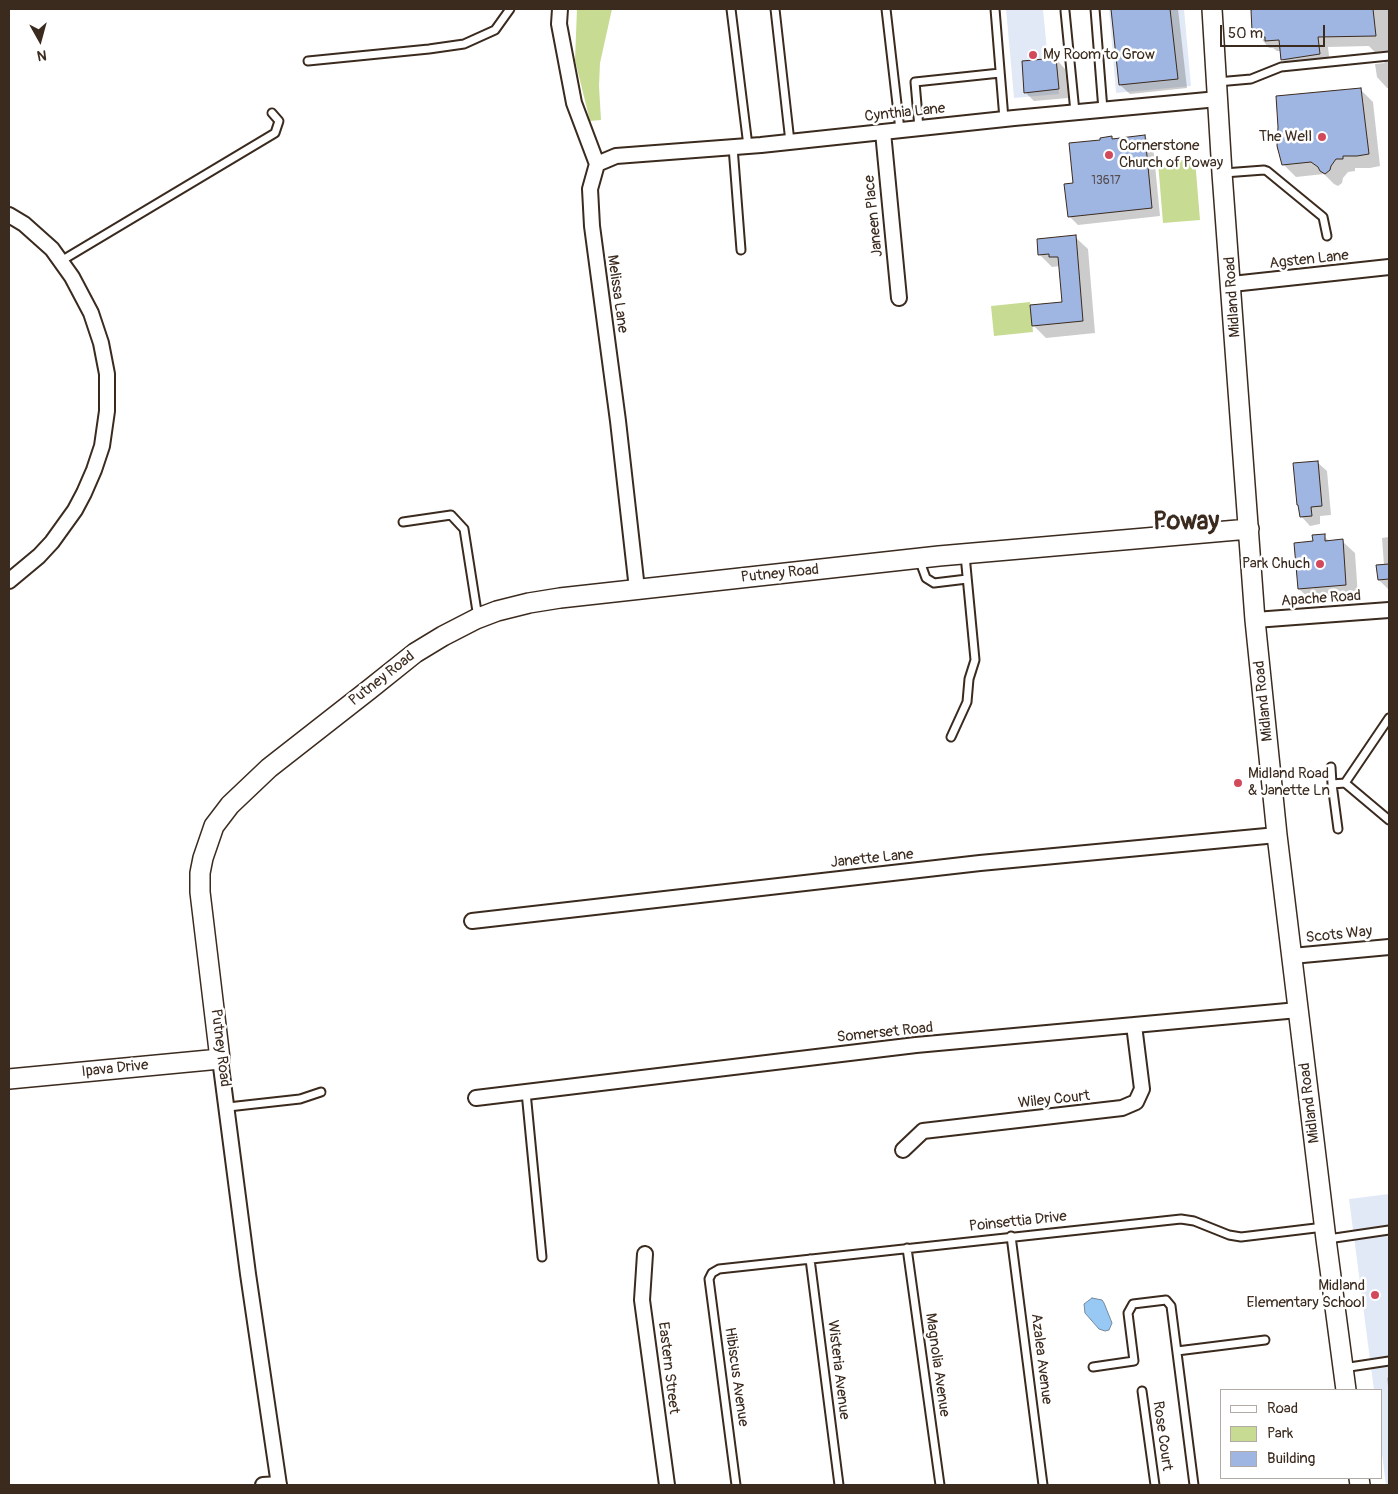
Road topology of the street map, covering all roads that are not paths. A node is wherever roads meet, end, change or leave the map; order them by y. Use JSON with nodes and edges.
{"nodes":[{"id":1,"x":510,"y":9,"type":"edge"},
{"id":2,"x":560,"y":9,"type":"edge"},
{"id":3,"x":731,"y":9,"type":"edge"},
{"id":4,"x":775,"y":9,"type":"edge"},
{"id":5,"x":886,"y":9,"type":"edge"},
{"id":6,"x":995,"y":9,"type":"edge"},
{"id":7,"x":1095,"y":9,"type":"edge"},
{"id":8,"x":1212,"y":9,"type":"edge"},
{"id":9,"x":1065,"y":11,"type":"dead end"},
{"id":10,"x":1389,"y":56,"type":"edge"},
{"id":11,"x":308,"y":60,"type":"dead end"},
{"id":12,"x":1000,"y":74,"type":"junction"},
{"id":13,"x":1217,"y":90,"type":"junction"},
{"id":14,"x":1103,"y":110,"type":"junction"},
{"id":15,"x":1075,"y":112,"type":"junction"},
{"id":16,"x":272,"y":113,"type":"dead end"},
{"id":17,"x":1004,"y":119,"type":"junction"},
{"id":18,"x":919,"y":128,"type":"junction"},
{"id":19,"x":900,"y":130,"type":"junction"},
{"id":20,"x":882,"y":132,"type":"junction"},
{"id":21,"x":790,"y":142,"type":"junction"},
{"id":22,"x":748,"y":146,"type":"junction"},
{"id":23,"x":733,"y":147,"type":"junction"},
{"id":24,"x":597,"y":164,"type":"junction"},
{"id":25,"x":1222,"y":173,"type":"junction"},
{"id":26,"x":9,"y":215,"type":"edge"},
{"id":27,"x":1327,"y":236,"type":"dead end"},
{"id":28,"x":742,"y":250,"type":"dead end"},
{"id":29,"x":61,"y":261,"type":"junction"},
{"id":30,"x":1389,"y":267,"type":"edge"},
{"id":31,"x":1232,"y":284,"type":"junction"},
{"id":32,"x":899,"y":298,"type":"dead end"},
{"id":33,"x":403,"y":522,"type":"dead end"},
{"id":34,"x":1249,"y":529,"type":"junction"},
{"id":35,"x":964,"y":554,"type":"junction"},
{"id":36,"x":919,"y":559,"type":"junction"},
{"id":37,"x":967,"y":579,"type":"junction"},
{"id":38,"x":9,"y":580,"type":"edge"},
{"id":39,"x":637,"y":589,"type":"junction"},
{"id":40,"x":1389,"y":610,"type":"edge"},
{"id":41,"x":478,"y":618,"type":"junction"},
{"id":42,"x":1256,"y":620,"type":"junction"},
{"id":43,"x":1389,"y":718,"type":"edge"},
{"id":44,"x":951,"y":737,"type":"dead end"},
{"id":45,"x":1331,"y":766,"type":"dead end"},
{"id":46,"x":1344,"y":783,"type":"junction"},
{"id":47,"x":1332,"y":784,"type":"junction"},
{"id":48,"x":1389,"y":820,"type":"edge"},
{"id":49,"x":1338,"y":829,"type":"dead end"},
{"id":50,"x":1277,"y":836,"type":"junction"},
{"id":51,"x":472,"y":921,"type":"dead end"},
{"id":52,"x":1389,"y":947,"type":"edge"},
{"id":53,"x":1292,"y":956,"type":"junction"},
{"id":54,"x":1298,"y":1010,"type":"junction"},
{"id":55,"x":1134,"y":1025,"type":"junction"},
{"id":56,"x":220,"y":1058,"type":"junction"},
{"id":57,"x":9,"y":1079,"type":"edge"},
{"id":58,"x":321,"y":1092,"type":"dead end"},
{"id":59,"x":526,"y":1092,"type":"junction"},
{"id":60,"x":476,"y":1098,"type":"dead end"},
{"id":61,"x":228,"y":1107,"type":"junction"},
{"id":62,"x":902,"y":1150,"type":"dead end"},
{"id":63,"x":1389,"y":1230,"type":"edge"},
{"id":64,"x":1325,"y":1233,"type":"junction"},
{"id":65,"x":1011,"y":1236,"type":"junction"},
{"id":66,"x":908,"y":1248,"type":"junction"},
{"id":67,"x":646,"y":1254,"type":"dead end"},
{"id":68,"x":542,"y":1257,"type":"dead end"},
{"id":69,"x":810,"y":1259,"type":"junction"},
{"id":70,"x":712,"y":1273,"type":"joint"},
{"id":71,"x":1265,"y":1340,"type":"dead end"},
{"id":72,"x":1177,"y":1351,"type":"junction"},
{"id":73,"x":1389,"y":1361,"type":"edge"},
{"id":74,"x":1093,"y":1367,"type":"dead end"},
{"id":75,"x":1343,"y":1368,"type":"junction"},
{"id":76,"x":1346,"y":1389,"type":"edge"},
{"id":77,"x":1142,"y":1391,"type":"dead end"},
{"id":78,"x":264,"y":1485,"type":"edge"},
{"id":79,"x":279,"y":1485,"type":"edge"},
{"id":80,"x":667,"y":1485,"type":"edge"},
{"id":81,"x":736,"y":1485,"type":"edge"},
{"id":82,"x":839,"y":1485,"type":"edge"},
{"id":83,"x":940,"y":1485,"type":"edge"},
{"id":84,"x":1043,"y":1485,"type":"edge"},
{"id":85,"x":1155,"y":1485,"type":"edge"},
{"id":86,"x":1194,"y":1485,"type":"edge"}],
"edges":[{"from":1,"to":11,"type":"lane"},
{"from":2,"to":24,"type":"street"},
{"from":3,"to":22,"type":"lane"},
{"from":4,"to":21,"type":"lane"},
{"from":5,"to":19,"type":"lane"},
{"from":6,"to":12,"type":"lane"},
{"from":7,"to":14,"type":"lane"},
{"from":8,"to":13,"type":"street","name":"Midland Road"},
{"from":9,"to":15,"type":"lane"},
{"from":10,"to":13,"type":"lane"},
{"from":12,"to":17,"type":"lane"},
{"from":12,"to":18,"type":"lane"},
{"from":13,"to":14,"type":"street","name":"Cynthia Lane"},
{"from":13,"to":25,"type":"street","name":"Midland Road"},
{"from":14,"to":15,"type":"street","name":"Cynthia Lane"},
{"from":15,"to":17,"type":"street","name":"Cynthia Lane"},
{"from":16,"to":29,"type":"lane"},
{"from":17,"to":18,"type":"street","name":"Cynthia Lane"},
{"from":18,"to":19,"type":"street","name":"Cynthia Lane"},
{"from":19,"to":20,"type":"street","name":"Cynthia Lane"},
{"from":20,"to":21,"type":"street","name":"Cynthia Lane"},
{"from":20,"to":32,"type":"street","name":"Janeen Place"},
{"from":21,"to":22,"type":"street","name":"Cynthia Lane"},
{"from":22,"to":23,"type":"street","name":"Cynthia Lane"},
{"from":23,"to":24,"type":"street","name":"Cynthia Lane"},
{"from":23,"to":28,"type":"lane"},
{"from":24,"to":39,"type":"street","name":"Melissa Lane"},
{"from":25,"to":27,"type":"lane"},
{"from":25,"to":31,"type":"street","name":"Midland Road"},
{"from":26,"to":29,"type":"street"},
{"from":29,"to":38,"type":"street"},
{"from":30,"to":31,"type":"street","name":"Agsten Lane"},
{"from":31,"to":34,"type":"street","name":"Midland Road"},
{"from":33,"to":41,"type":"lane"},
{"from":34,"to":35,"type":"street","name":"Putney Road"},
{"from":34,"to":42,"type":"street","name":"Midland Road"},
{"from":35,"to":36,"type":"street","name":"Putney Road"},
{"from":35,"to":37,"type":"lane"},
{"from":36,"to":37,"type":"lane"},
{"from":36,"to":39,"type":"street","name":"Putney Road"},
{"from":37,"to":44,"type":"lane"},
{"from":39,"to":41,"type":"street","name":"Putney Road"},
{"from":40,"to":42,"type":"street","name":"Apache Road"},
{"from":41,"to":56,"type":"street","name":"Putney Road"},
{"from":42,"to":50,"type":"street","name":"Midland Road"},
{"from":43,"to":46,"type":"lane"},
{"from":45,"to":47,"type":"lane"},
{"from":46,"to":47,"type":"lane"},
{"from":46,"to":48,"type":"lane"},
{"from":47,"to":49,"type":"lane"},
{"from":50,"to":51,"type":"street","name":"Janette Lane"},
{"from":50,"to":53,"type":"street","name":"Midland Road"},
{"from":52,"to":53,"type":"street","name":"Scots Way"},
{"from":53,"to":54,"type":"street","name":"Midland Road"},
{"from":54,"to":55,"type":"street","name":"Somerset Road"},
{"from":54,"to":64,"type":"street","name":"Midland Road"},
{"from":55,"to":59,"type":"street","name":"Somerset Road"},
{"from":55,"to":62,"type":"street","name":"Wiley Court"},
{"from":56,"to":57,"type":"street","name":"Ipava Drive"},
{"from":56,"to":61,"type":"street","name":"Putney Road"},
{"from":58,"to":61,"type":"lane"},
{"from":59,"to":60,"type":"street","name":"Somerset Road"},
{"from":59,"to":68,"type":"lane"},
{"from":61,"to":79,"type":"street","name":"Putney Road"},
{"from":63,"to":64,"type":"lane","name":"Poinsettia Drive"},
{"from":64,"to":65,"type":"lane","name":"Poinsettia Drive"},
{"from":64,"to":75,"type":"street","name":"Midland Road"},
{"from":65,"to":66,"type":"lane","name":"Poinsettia Drive"},
{"from":65,"to":84,"type":"lane","name":"Azalea Avenue"},
{"from":66,"to":69,"type":"lane","name":"Poinsettia Drive"},
{"from":66,"to":83,"type":"lane","name":"Magnolia Avenue"},
{"from":67,"to":80,"type":"street","name":"Eastern Street"},
{"from":69,"to":70,"type":"lane","name":"Poinsettia Drive"},
{"from":69,"to":82,"type":"lane","name":"Wisteria Avenue"},
{"from":70,"to":81,"type":"lane","name":"Hibiscus Avenue"},
{"from":71,"to":72,"type":"lane"},
{"from":72,"to":74,"type":"lane"},
{"from":72,"to":86,"type":"lane"},
{"from":73,"to":75,"type":"lane"},
{"from":75,"to":76,"type":"street","name":"Midland Road"},
{"from":77,"to":85,"type":"lane","name":"Rose Court"},
{"from":78,"to":79,"type":"street"}]}
